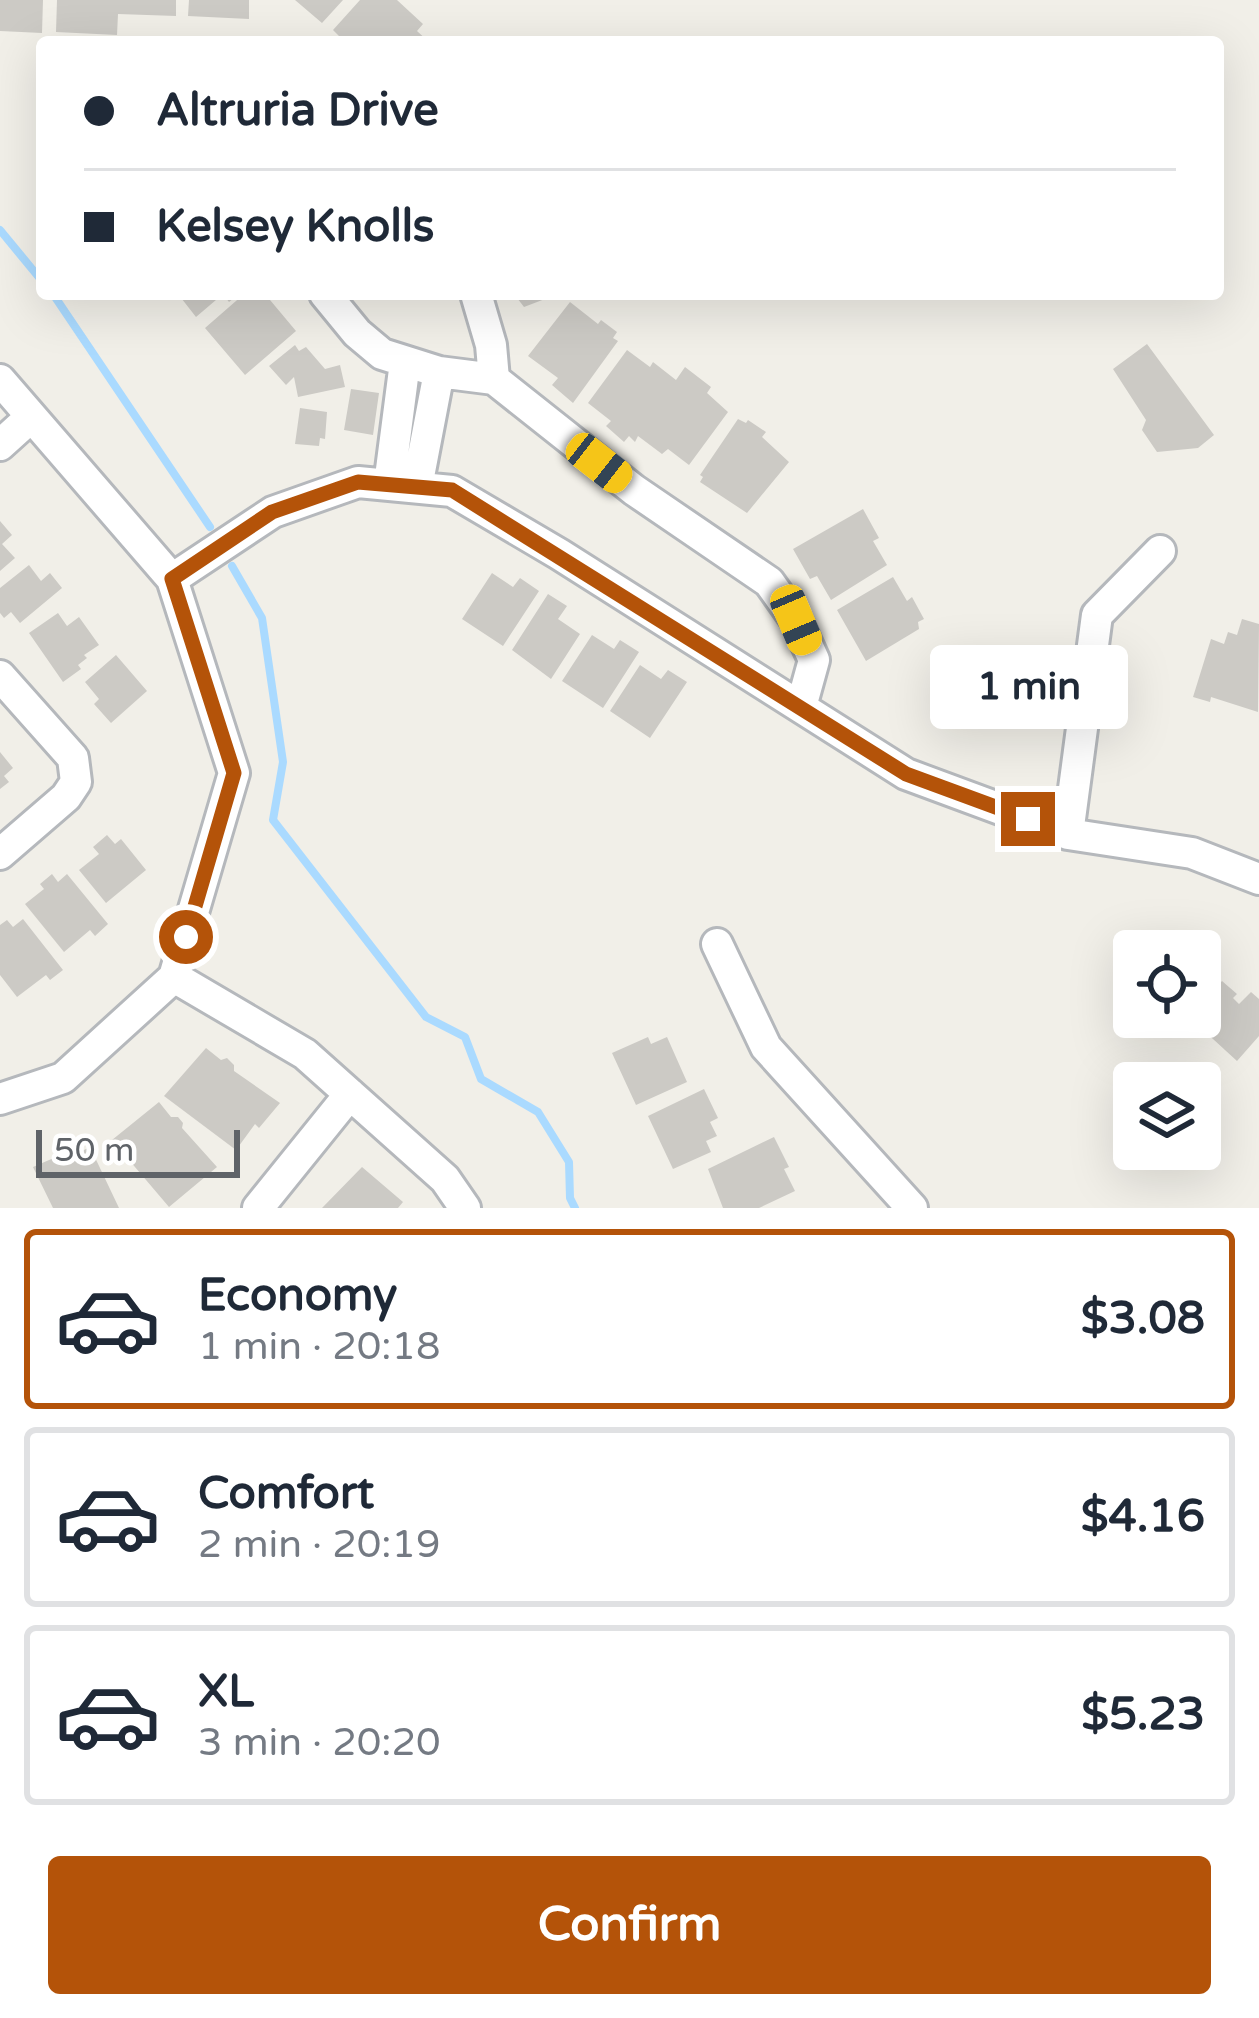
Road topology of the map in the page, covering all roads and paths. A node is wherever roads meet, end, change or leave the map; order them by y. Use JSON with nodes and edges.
{"nodes":[{"id":1,"x":330,"y":300,"type":"edge"},
{"id":2,"x":478,"y":300,"type":"edge"},
{"id":3,"x":405,"y":362,"type":"junction"},
{"id":4,"x":439,"y":373,"type":"junction"},
{"id":5,"x":494,"y":379,"type":"junction"},
{"id":6,"x":0,"y":380,"type":"edge"},
{"id":7,"x":32,"y":418,"type":"junction"},
{"id":8,"x":0,"y":446,"type":"edge"},
{"id":9,"x":403,"y":486,"type":"junction"},
{"id":10,"x":1160,"y":550,"type":"dead end"},
{"id":11,"x":172,"y":579,"type":"junction"},
{"id":12,"x":0,"y":676,"type":"edge"},
{"id":13,"x":801,"y":707,"type":"junction"},
{"id":14,"x":1068,"y":834,"type":"junction"},
{"id":15,"x":0,"y":854,"type":"edge"},
{"id":16,"x":1259,"y":879,"type":"edge"},
{"id":17,"x":717,"y":944,"type":"dead end"},
{"id":18,"x":174,"y":977,"type":"junction"},
{"id":19,"x":350,"y":1094,"type":"junction"},
{"id":20,"x":0,"y":1099,"type":"edge"},
{"id":21,"x":258,"y":1208,"type":"edge"},
{"id":22,"x":465,"y":1208,"type":"edge"},
{"id":23,"x":913,"y":1208,"type":"edge"}],
"edges":[{"from":1,"to":3,"type":"street"},
{"from":2,"to":5,"type":"street"},
{"from":3,"to":4,"type":"street"},
{"from":3,"to":9,"type":"street"},
{"from":4,"to":5,"type":"street"},
{"from":4,"to":9,"type":"street"},
{"from":5,"to":13,"type":"street"},
{"from":6,"to":7,"type":"street"},
{"from":7,"to":8,"type":"street"},
{"from":7,"to":11,"type":"street"},
{"from":9,"to":11,"type":"street"},
{"from":9,"to":13,"type":"street"},
{"from":10,"to":14,"type":"street"},
{"from":11,"to":18,"type":"street"},
{"from":12,"to":15,"type":"street"},
{"from":13,"to":14,"type":"street"},
{"from":14,"to":16,"type":"street"},
{"from":17,"to":23,"type":"street"},
{"from":18,"to":19,"type":"street"},
{"from":18,"to":20,"type":"street"},
{"from":19,"to":21,"type":"street"},
{"from":19,"to":22,"type":"street"}]}
